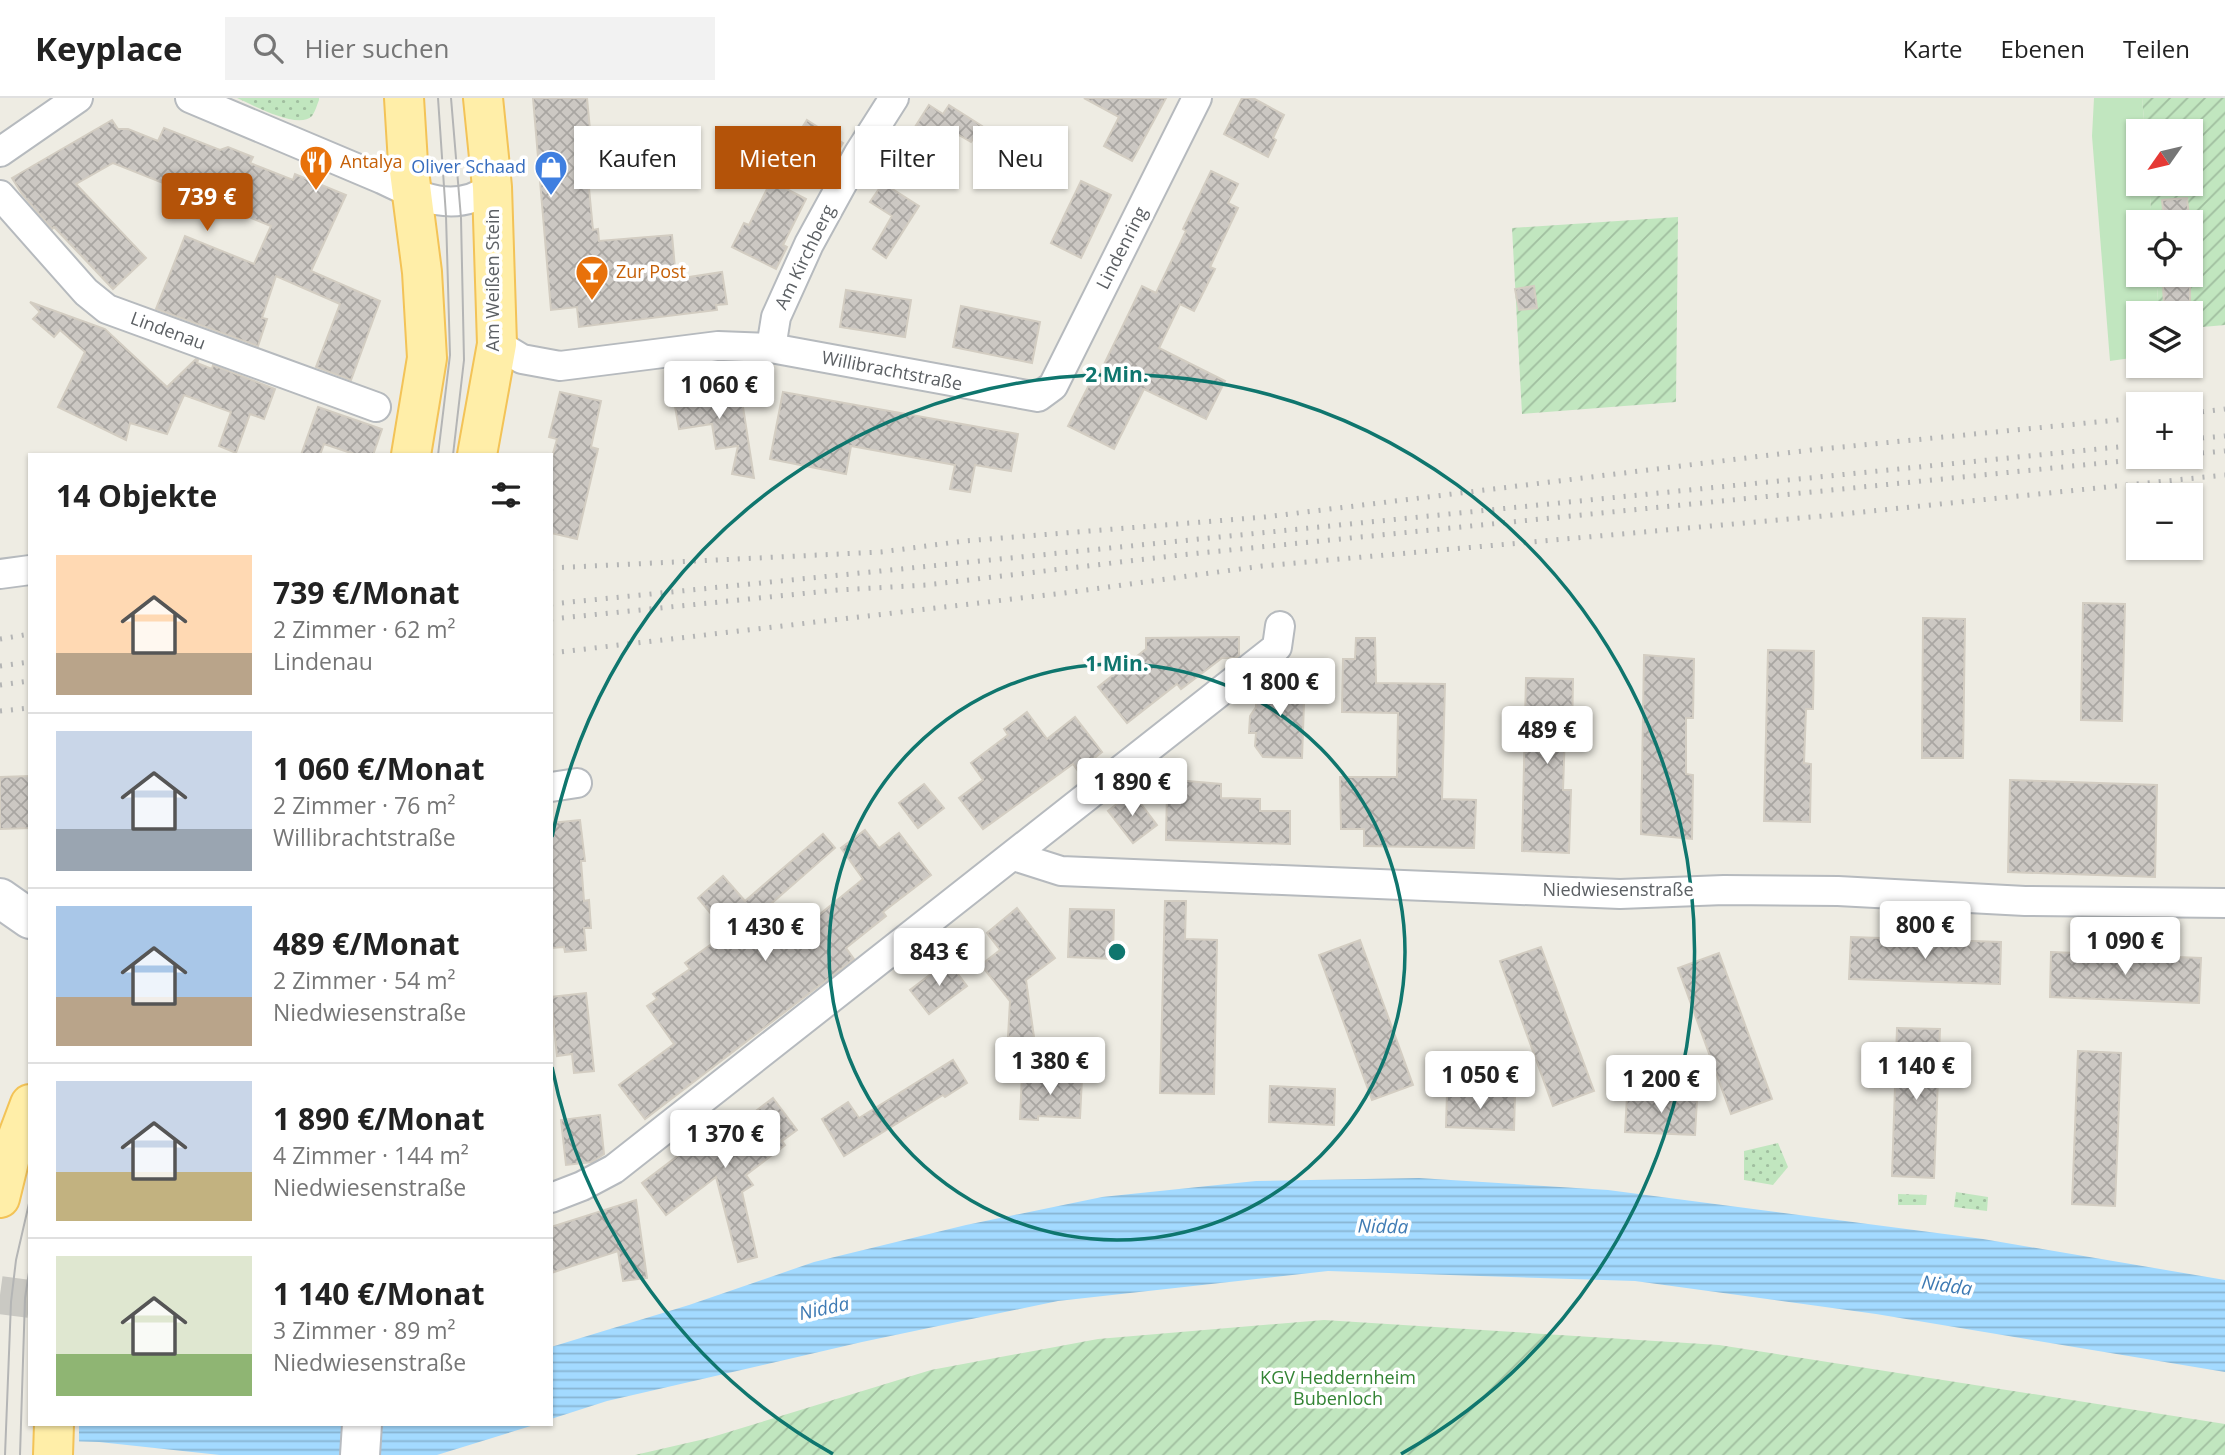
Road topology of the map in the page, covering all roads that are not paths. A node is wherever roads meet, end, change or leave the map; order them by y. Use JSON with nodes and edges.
{"nodes":[{"id":1,"x":78,"y":98,"type":"edge"},
{"id":2,"x":190,"y":98,"type":"edge"},
{"id":3,"x":404,"y":98,"type":"edge"},
{"id":4,"x":483,"y":98,"type":"edge"},
{"id":5,"x":894,"y":98,"type":"edge"},
{"id":6,"x":1197,"y":98,"type":"edge"},
{"id":7,"x":0,"y":152,"type":"edge"},
{"id":8,"x":492,"y":187,"type":"junction"},
{"id":9,"x":412,"y":194,"type":"junction"},
{"id":10,"x":0,"y":195,"type":"edge"},
{"id":11,"x":497,"y":344,"type":"junction"},
{"id":12,"x":771,"y":348,"type":"junction"},
{"id":13,"x":1042,"y":395,"type":"joint"},
{"id":14,"x":376,"y":407,"type":"dead end"},
{"id":15,"x":412,"y":453,"type":"edge"},
{"id":16,"x":477,"y":453,"type":"edge"},
{"id":17,"x":28,"y":570,"type":"edge"},
{"id":18,"x":0,"y":574,"type":"edge"},
{"id":19,"x":1280,"y":626,"type":"dead end"},
{"id":20,"x":1014,"y":856,"type":"junction"},
{"id":21,"x":0,"y":883,"type":"edge"},
{"id":22,"x":28,"y":884,"type":"edge"},
{"id":23,"x":0,"y":898,"type":"edge"},
{"id":24,"x":2225,"y":904,"type":"edge"},
{"id":25,"x":28,"y":918,"type":"edge"},
{"id":26,"x":28,"y":1109,"type":"edge"},
{"id":27,"x":553,"y":1197,"type":"edge"},
{"id":28,"x":0,"y":1198,"type":"edge"},
{"id":29,"x":54,"y":1426,"type":"edge"},
{"id":30,"x":362,"y":1426,"type":"edge"},
{"id":31,"x":53,"y":1455,"type":"edge"},
{"id":32,"x":360,"y":1455,"type":"edge"}],
"edges":[{"from":1,"to":7,"type":"street"},
{"from":2,"to":9,"type":"street","name":"Am Weißen Stein"},
{"from":3,"to":9,"type":"main road"},
{"from":4,"to":8,"type":"main road","name":"Am Weißen Stein"},
{"from":5,"to":12,"type":"street","name":"Am Kirchberg"},
{"from":6,"to":13,"type":"street","name":"Lindenring"},
{"from":8,"to":9,"type":"street","name":"Am Weißen Stein"},
{"from":8,"to":11,"type":"main road","name":"Am Weißen Stein"},
{"from":9,"to":15,"type":"main road"},
{"from":10,"to":14,"type":"street","name":"Lindenau"},
{"from":11,"to":12,"type":"street","name":"Willibrachtstraße"},
{"from":11,"to":16,"type":"main road","name":"Am Weißen Stein"},
{"from":12,"to":13,"type":"street","name":"Willibrachtstraße"},
{"from":17,"to":18,"type":"street"},
{"from":19,"to":20,"type":"street"},
{"from":20,"to":24,"type":"street","name":"Niedwiesenstraße"},
{"from":20,"to":27,"type":"street"},
{"from":21,"to":22,"type":"street"},
{"from":23,"to":25,"type":"street"},
{"from":26,"to":28,"type":"main road"},
{"from":29,"to":31,"type":"main road"},
{"from":30,"to":32,"type":"street"}]}
